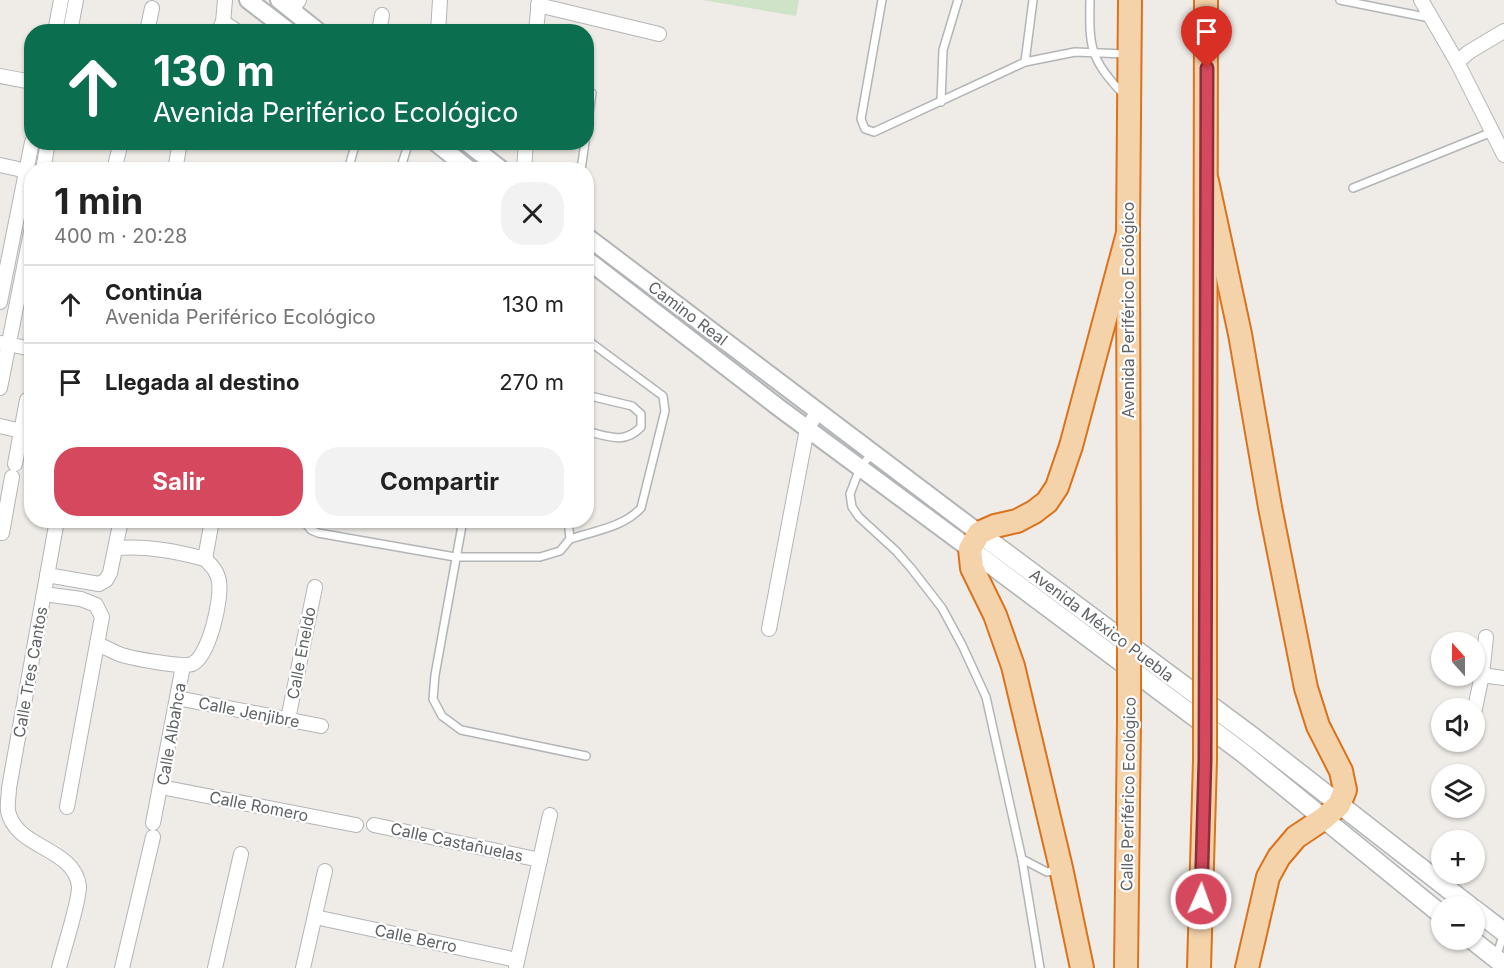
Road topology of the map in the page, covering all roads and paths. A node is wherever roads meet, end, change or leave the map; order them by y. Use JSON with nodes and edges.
{"nodes":[{"id":1,"x":61,"y":0,"type":"edge"},
{"id":2,"x":74,"y":0,"type":"edge"},
{"id":3,"x":225,"y":0,"type":"edge"},
{"id":4,"x":248,"y":0,"type":"edge"},
{"id":5,"x":440,"y":0,"type":"edge"},
{"id":6,"x":882,"y":0,"type":"edge"},
{"id":7,"x":958,"y":0,"type":"edge"},
{"id":8,"x":1033,"y":0,"type":"edge"},
{"id":9,"x":1089,"y":0,"type":"edge"},
{"id":10,"x":1130,"y":0,"type":"edge"},
{"id":11,"x":1206,"y":0,"type":"edge"},
{"id":12,"x":1340,"y":0,"type":"edge"},
{"id":13,"x":1421,"y":0,"type":"edge"},
{"id":14,"x":290,"y":3,"type":"edge"},
{"id":15,"x":538,"y":3,"type":"edge"},
{"id":16,"x":152,"y":8,"type":"dead end"},
{"id":17,"x":382,"y":15,"type":"dead end"},
{"id":18,"x":1430,"y":18,"type":"junction"},
{"id":19,"x":56,"y":24,"type":"edge"},
{"id":20,"x":71,"y":24,"type":"edge"},
{"id":21,"x":149,"y":24,"type":"edge"},
{"id":22,"x":221,"y":24,"type":"edge"},
{"id":23,"x":280,"y":24,"type":"edge"},
{"id":24,"x":311,"y":24,"type":"edge"},
{"id":25,"x":380,"y":24,"type":"edge"},
{"id":26,"x":438,"y":24,"type":"edge"},
{"id":27,"x":537,"y":24,"type":"edge"},
{"id":28,"x":1504,"y":31,"type":"edge"},
{"id":29,"x":660,"y":34,"type":"dead end"},
{"id":30,"x":1093,"y":52,"type":"junction"},
{"id":31,"x":1130,"y":54,"type":"junction"},
{"id":32,"x":1025,"y":62,"type":"junction"},
{"id":33,"x":1457,"y":62,"type":"junction"},
{"id":34,"x":0,"y":76,"type":"edge"},
{"id":35,"x":24,"y":80,"type":"edge"},
{"id":36,"x":1130,"y":101,"type":"junction"},
{"id":37,"x":940,"y":102,"type":"junction"},
{"id":38,"x":1493,"y":132,"type":"junction"},
{"id":39,"x":445,"y":150,"type":"edge"},
{"id":40,"x":476,"y":150,"type":"edge"},
{"id":41,"x":1504,"y":155,"type":"edge"},
{"id":42,"x":460,"y":162,"type":"edge"},
{"id":43,"x":492,"y":162,"type":"edge"},
{"id":44,"x":0,"y":165,"type":"edge"},
{"id":45,"x":24,"y":170,"type":"edge"},
{"id":46,"x":1207,"y":181,"type":"junction"},
{"id":47,"x":24,"y":188,"type":"edge"},
{"id":48,"x":1353,"y":188,"type":"dead end"},
{"id":49,"x":1128,"y":232,"type":"junction"},
{"id":50,"x":594,"y":242,"type":"edge"},
{"id":51,"x":5,"y":255,"type":"edge"},
{"id":52,"x":24,"y":259,"type":"edge"},
{"id":53,"x":594,"y":265,"type":"edge"},
{"id":54,"x":24,"y":274,"type":"edge"},
{"id":55,"x":0,"y":302,"type":"edge"},
{"id":56,"x":4,"y":344,"type":"edge"},
{"id":57,"x":594,"y":345,"type":"edge"},
{"id":58,"x":24,"y":348,"type":"edge"},
{"id":59,"x":0,"y":388,"type":"edge"},
{"id":60,"x":789,"y":391,"type":"joint"},
{"id":61,"x":594,"y":397,"type":"edge"},
{"id":62,"x":778,"y":407,"type":"joint"},
{"id":63,"x":818,"y":411,"type":"junction"},
{"id":64,"x":24,"y":416,"type":"edge"},
{"id":65,"x":0,"y":426,"type":"edge"},
{"id":66,"x":807,"y":429,"type":"junction"},
{"id":67,"x":21,"y":431,"type":"junction"},
{"id":68,"x":594,"y":433,"type":"edge"},
{"id":69,"x":872,"y":453,"type":"junction"},
{"id":70,"x":860,"y":468,"type":"junction"},
{"id":71,"x":3,"y":506,"type":"edge"},
{"id":72,"x":56,"y":528,"type":"edge"},
{"id":73,"x":121,"y":528,"type":"edge"},
{"id":74,"x":211,"y":528,"type":"edge"},
{"id":75,"x":309,"y":528,"type":"edge"},
{"id":76,"x":461,"y":528,"type":"edge"},
{"id":77,"x":569,"y":528,"type":"edge"},
{"id":78,"x":2,"y":534,"type":"dead end"},
{"id":79,"x":570,"y":539,"type":"junction"},
{"id":80,"x":975,"y":541,"type":"junction"},
{"id":81,"x":117,"y":548,"type":"junction"},
{"id":82,"x":455,"y":557,"type":"junction"},
{"id":83,"x":205,"y":559,"type":"junction"},
{"id":84,"x":47,"y":575,"type":"junction"},
{"id":85,"x":83,"y":581,"type":"junction"},
{"id":86,"x":315,"y":587,"type":"dead end"},
{"id":87,"x":44,"y":594,"type":"junction"},
{"id":88,"x":81,"y":599,"type":"junction"},
{"id":89,"x":1129,"y":620,"type":"joint"},
{"id":90,"x":769,"y":629,"type":"dead end"},
{"id":91,"x":1486,"y":637,"type":"dead end"},
{"id":92,"x":98,"y":644,"type":"junction"},
{"id":93,"x":1485,"y":646,"type":"edge"},
{"id":94,"x":183,"y":666,"type":"junction"},
{"id":95,"x":1485,"y":675,"type":"edge"},
{"id":96,"x":1504,"y":678,"type":"edge"},
{"id":97,"x":177,"y":698,"type":"junction"},
{"id":98,"x":288,"y":719,"type":"junction"},
{"id":99,"x":321,"y":726,"type":"dead end"},
{"id":100,"x":586,"y":756,"type":"dead end"},
{"id":101,"x":161,"y":787,"type":"junction"},
{"id":102,"x":67,"y":807,"type":"dead end"},
{"id":103,"x":1331,"y":812,"type":"junction"},
{"id":104,"x":550,"y":815,"type":"dead end"},
{"id":105,"x":356,"y":825,"type":"dead end"},
{"id":106,"x":374,"y":825,"type":"dead end"},
{"id":107,"x":241,"y":854,"type":"dead end"},
{"id":108,"x":1022,"y":859,"type":"junction"},
{"id":109,"x":540,"y":860,"type":"junction"},
{"id":110,"x":1061,"y":868,"type":"junction"},
{"id":111,"x":325,"y":871,"type":"dead end"},
{"id":112,"x":1455,"y":896,"type":"edge"},
{"id":113,"x":1431,"y":905,"type":"edge"},
{"id":114,"x":315,"y":917,"type":"junction"},
{"id":115,"x":1485,"y":917,"type":"edge"},
{"id":116,"x":1504,"y":932,"type":"edge"},
{"id":117,"x":1483,"y":950,"type":"edge"},
{"id":118,"x":517,"y":964,"type":"edge"},
{"id":119,"x":1498,"y":964,"type":"edge"},
{"id":120,"x":59,"y":968,"type":"edge"},
{"id":121,"x":123,"y":968,"type":"edge"},
{"id":122,"x":215,"y":968,"type":"edge"},
{"id":123,"x":303,"y":968,"type":"edge"},
{"id":124,"x":1040,"y":968,"type":"edge"},
{"id":125,"x":1082,"y":968,"type":"edge"},
{"id":126,"x":1126,"y":968,"type":"edge"},
{"id":127,"x":1199,"y":968,"type":"edge"},
{"id":128,"x":1247,"y":968,"type":"edge"}],
"edges":[{"from":1,"to":19,"type":"street"},
{"from":2,"to":20,"type":"street"},
{"from":3,"to":22,"type":"street"},
{"from":4,"to":23,"type":"street"},
{"from":5,"to":26,"type":"street"},
{"from":6,"to":37,"type":"lane"},
{"from":7,"to":37,"type":"lane"},
{"from":8,"to":32,"type":"lane"},
{"from":9,"to":30,"type":"lane"},
{"from":10,"to":31,"type":"highway","name":"Avenida Periférico Ecológico"},
{"from":11,"to":46,"type":"highway"},
{"from":12,"to":18,"type":"lane"},
{"from":13,"to":18,"type":"street"},
{"from":14,"to":24,"type":"street"},
{"from":15,"to":27,"type":"street"},
{"from":15,"to":29,"type":"street"},
{"from":16,"to":21,"type":"street"},
{"from":17,"to":25,"type":"street"},
{"from":18,"to":33,"type":"street"},
{"from":28,"to":33,"type":"street"},
{"from":30,"to":31,"type":"lane"},
{"from":30,"to":32,"type":"lane"},
{"from":30,"to":36,"type":"lane"},
{"from":31,"to":36,"type":"highway","name":"Avenida Periférico Ecológico"},
{"from":32,"to":37,"type":"lane"},
{"from":33,"to":38,"type":"street"},
{"from":34,"to":35,"type":"street"},
{"from":36,"to":49,"type":"highway","name":"Avenida Periférico Ecológico"},
{"from":38,"to":41,"type":"street"},
{"from":38,"to":48,"type":"lane"},
{"from":39,"to":42,"type":"street"},
{"from":40,"to":43,"type":"street"},
{"from":44,"to":45,"type":"street"},
{"from":46,"to":103,"type":"highway"},
{"from":46,"to":127,"type":"highway","bridge":true},
{"from":47,"to":51,"type":"street"},
{"from":49,"to":80,"type":"highway"},
{"from":49,"to":89,"type":"highway","name":"Avenida Periférico Ecológico"},
{"from":50,"to":60,"type":"street","name":"Camino Real"},
{"from":51,"to":52,"type":"street"},
{"from":51,"to":55,"type":"street"},
{"from":53,"to":62,"type":"street","name":"Camino Real"},
{"from":54,"to":56,"type":"street"},
{"from":56,"to":58,"type":"street"},
{"from":56,"to":59,"type":"street"},
{"from":57,"to":79,"type":"lane"},
{"from":60,"to":63,"type":"street","name":"Avenida México Puebla"},
{"from":61,"to":68,"type":"lane"},
{"from":62,"to":66,"type":"street","name":"Avenida México Puebla"},
{"from":63,"to":66,"type":"street"},
{"from":63,"to":69,"type":"street","name":"Avenida México Puebla"},
{"from":64,"to":67,"type":"street"},
{"from":65,"to":67,"type":"street"},
{"from":66,"to":70,"type":"street","name":"Avenida México Puebla"},
{"from":66,"to":90,"type":"street"},
{"from":67,"to":71,"type":"street"},
{"from":69,"to":70,"type":"lane"},
{"from":69,"to":80,"type":"street","name":"Avenida México Puebla"},
{"from":70,"to":80,"type":"street","name":"Avenida México Puebla"},
{"from":70,"to":108,"type":"lane"},
{"from":71,"to":78,"type":"street"},
{"from":72,"to":84,"type":"street","name":"Calle Tres Cantos"},
{"from":73,"to":81,"type":"street"},
{"from":74,"to":83,"type":"street"},
{"from":75,"to":82,"type":"lane"},
{"from":76,"to":82,"type":"lane"},
{"from":77,"to":79,"type":"lane"},
{"from":79,"to":82,"type":"lane"},
{"from":80,"to":103,"type":"main road","name":"Avenida México Puebla"},
{"from":80,"to":110,"type":"highway"},
{"from":81,"to":83,"type":"street"},
{"from":81,"to":85,"type":"street"},
{"from":82,"to":100,"type":"lane"},
{"from":83,"to":94,"type":"street","name":"Calle Albahca"},
{"from":84,"to":85,"type":"street"},
{"from":84,"to":87,"type":"street","name":"Calle Tres Cantos"},
{"from":85,"to":88,"type":"street"},
{"from":86,"to":98,"type":"street","name":"Calle Eneldo"},
{"from":87,"to":88,"type":"street"},
{"from":87,"to":120,"type":"street","name":"Calle Tres Cantos"},
{"from":88,"to":92,"type":"street"},
{"from":89,"to":126,"type":"highway","name":"Calle Periférico Ecológico","bridge":true},
{"from":91,"to":93,"type":"street"},
{"from":92,"to":94,"type":"street"},
{"from":92,"to":102,"type":"street"},
{"from":94,"to":97,"type":"street","name":"Calle Albahca"},
{"from":95,"to":96,"type":"street"},
{"from":97,"to":98,"type":"street","name":"Calle Jenjibre"},
{"from":97,"to":101,"type":"street","name":"Calle Albahca"},
{"from":98,"to":99,"type":"street","name":"Calle Jenjibre"},
{"from":101,"to":105,"type":"street","name":"Calle Romero"},
{"from":101,"to":121,"type":"street","name":"Calle Albahca"},
{"from":103,"to":112,"type":"main road","name":"Avenida México Puebla"},
{"from":103,"to":113,"type":"main road","name":"Avenida México Puebla"},
{"from":103,"to":128,"type":"highway"},
{"from":104,"to":109,"type":"street"},
{"from":106,"to":109,"type":"street","name":"Calle Castañuelas"},
{"from":107,"to":122,"type":"street"},
{"from":108,"to":110,"type":"lane"},
{"from":108,"to":124,"type":"lane"},
{"from":109,"to":118,"type":"street"},
{"from":110,"to":125,"type":"highway"},
{"from":111,"to":114,"type":"street"},
{"from":114,"to":118,"type":"street","name":"Calle Berro"},
{"from":114,"to":123,"type":"street"},
{"from":115,"to":116,"type":"main road"},
{"from":116,"to":119,"type":"lane"},
{"from":117,"to":119,"type":"main road"}]}
